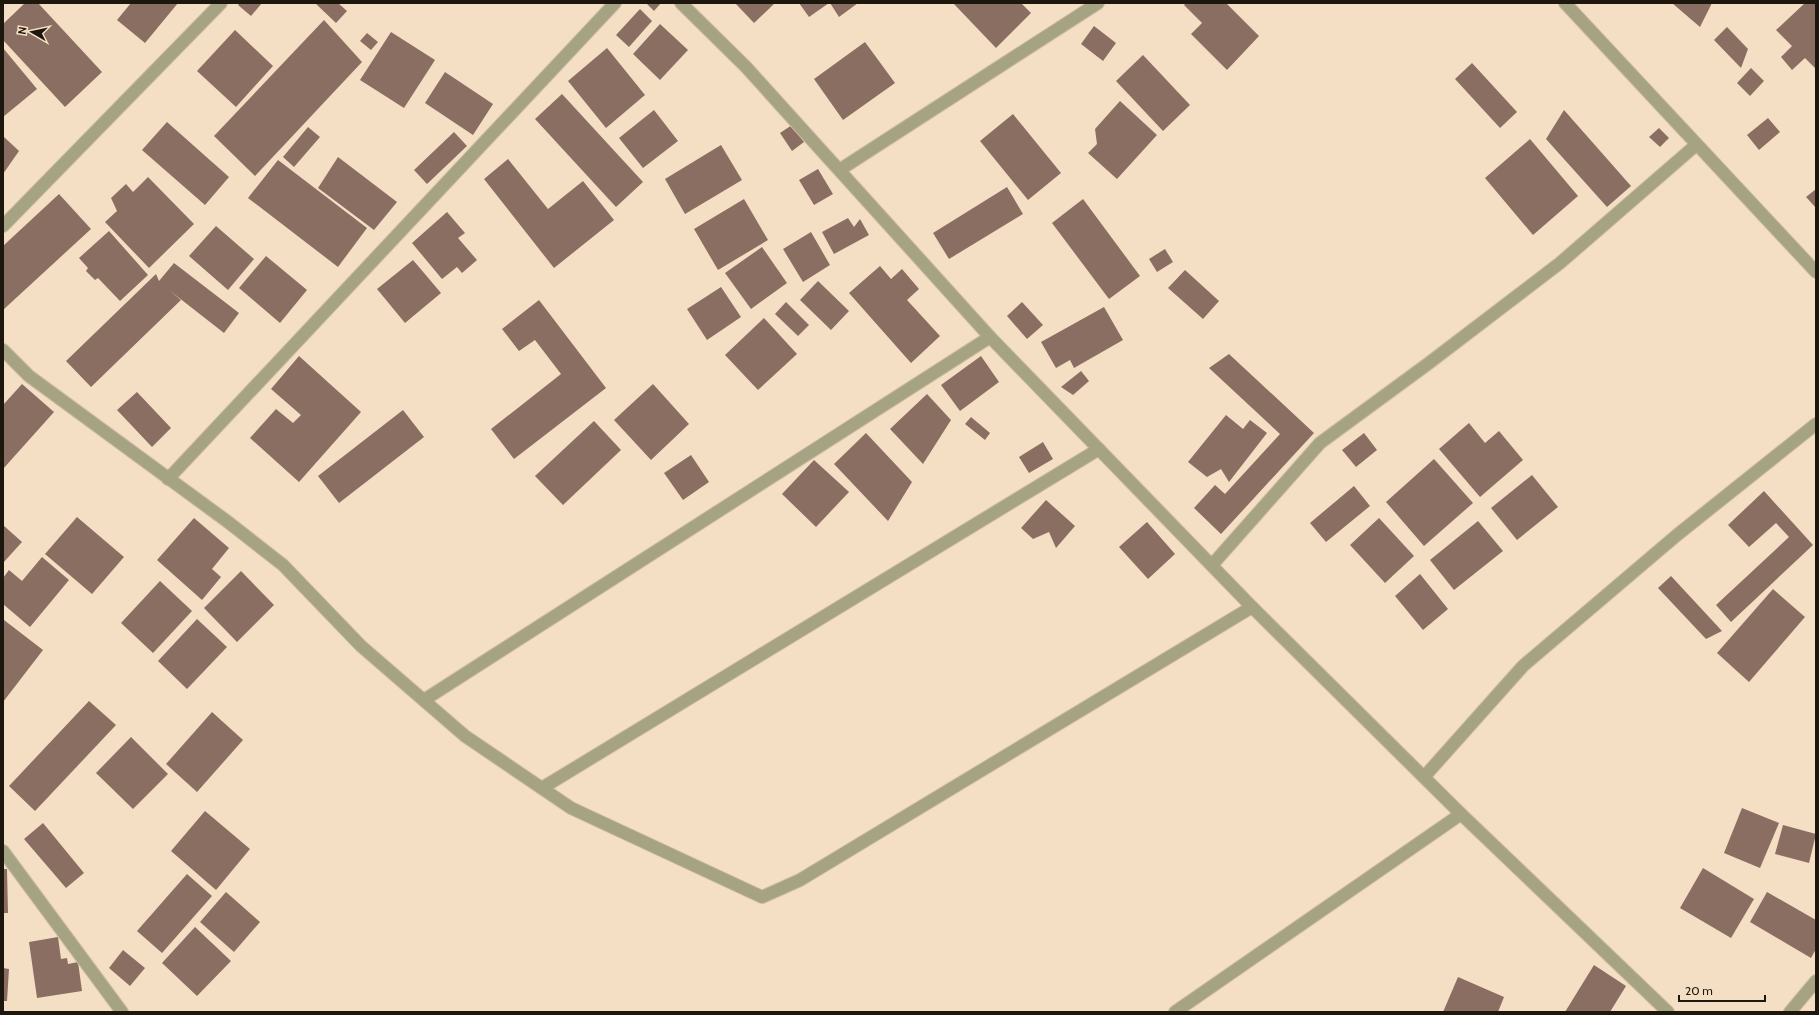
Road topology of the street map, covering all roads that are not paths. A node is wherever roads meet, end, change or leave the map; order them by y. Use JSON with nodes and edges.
{"nodes":[{"id":1,"x":221,"y":3,"type":"edge"},
{"id":2,"x":615,"y":3,"type":"edge"},
{"id":3,"x":681,"y":3,"type":"edge"},
{"id":4,"x":1098,"y":3,"type":"edge"},
{"id":5,"x":1565,"y":3,"type":"edge"},
{"id":6,"x":1696,"y":145,"type":"junction"},
{"id":7,"x":841,"y":170,"type":"junction"},
{"id":8,"x":3,"y":226,"type":"edge"},
{"id":9,"x":1816,"y":272,"type":"edge"},
{"id":10,"x":990,"y":337,"type":"junction"},
{"id":11,"x":3,"y":350,"type":"edge"},
{"id":12,"x":1816,"y":424,"type":"edge"},
{"id":13,"x":1099,"y":449,"type":"junction"},
{"id":14,"x":168,"y":479,"type":"junction"},
{"id":15,"x":1212,"y":565,"type":"junction"},
{"id":16,"x":1252,"y":607,"type":"junction"},
{"id":17,"x":424,"y":700,"type":"junction"},
{"id":18,"x":1424,"y":777,"type":"junction"},
{"id":19,"x":542,"y":788,"type":"junction"},
{"id":20,"x":1461,"y":814,"type":"junction"},
{"id":21,"x":3,"y":851,"type":"edge"},
{"id":22,"x":1816,"y":982,"type":"edge"},
{"id":23,"x":122,"y":1012,"type":"edge"},
{"id":24,"x":1175,"y":1012,"type":"edge"},
{"id":25,"x":1668,"y":1012,"type":"edge"},
{"id":26,"x":1790,"y":1012,"type":"edge"}],
"edges":[{"from":1,"to":8,"type":"street"},
{"from":2,"to":14,"type":"street"},
{"from":3,"to":7,"type":"street"},
{"from":4,"to":7,"type":"street"},
{"from":5,"to":6,"type":"street"},
{"from":6,"to":9,"type":"street"},
{"from":6,"to":15,"type":"street"},
{"from":7,"to":10,"type":"street"},
{"from":10,"to":13,"type":"street"},
{"from":10,"to":17,"type":"street"},
{"from":11,"to":14,"type":"street"},
{"from":12,"to":18,"type":"street"},
{"from":13,"to":15,"type":"street"},
{"from":13,"to":19,"type":"street"},
{"from":14,"to":17,"type":"street"},
{"from":15,"to":16,"type":"street"},
{"from":16,"to":18,"type":"street"},
{"from":16,"to":19,"type":"street"},
{"from":17,"to":19,"type":"street"},
{"from":18,"to":20,"type":"street"},
{"from":20,"to":24,"type":"street"},
{"from":20,"to":25,"type":"street"},
{"from":21,"to":23,"type":"street"},
{"from":22,"to":26,"type":"street"}]}
